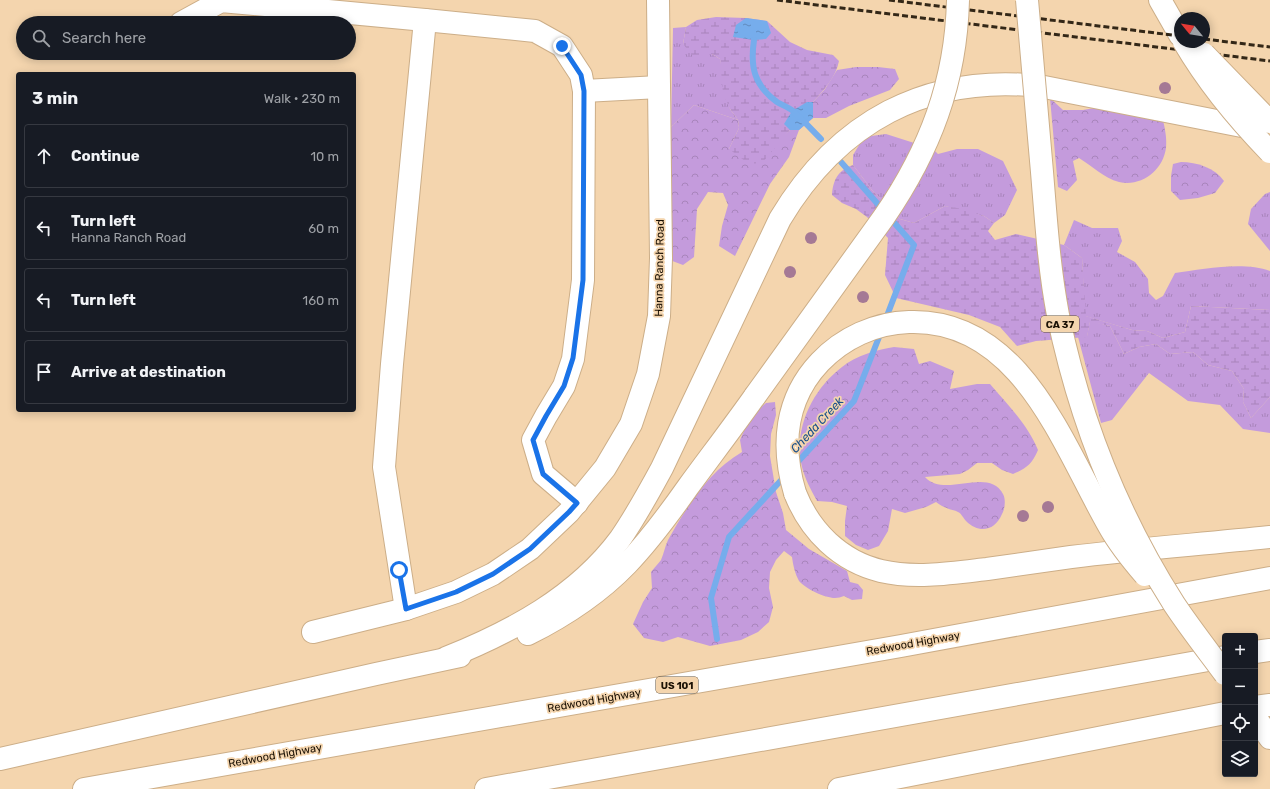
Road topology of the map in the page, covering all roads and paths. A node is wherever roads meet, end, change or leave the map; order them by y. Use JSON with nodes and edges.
{"nodes":[{"id":1,"x":658,"y":0,"type":"edge"},
{"id":2,"x":958,"y":0,"type":"edge"},
{"id":3,"x":1027,"y":0,"type":"edge"},
{"id":4,"x":1160,"y":0,"type":"edge"},
{"id":5,"x":194,"y":16,"type":"edge"},
{"id":6,"x":1174,"y":18,"type":"edge"},
{"id":7,"x":425,"y":20,"type":"junction"},
{"id":8,"x":1174,"y":24,"type":"edge"},
{"id":9,"x":1188,"y":48,"type":"edge"},
{"id":10,"x":1200,"y":48,"type":"edge"},
{"id":11,"x":659,"y":87,"type":"junction"},
{"id":12,"x":584,"y":91,"type":"junction"},
{"id":13,"x":1270,"y":122,"type":"edge"},
{"id":14,"x":1270,"y":131,"type":"edge"},
{"id":15,"x":1270,"y":152,"type":"edge"},
{"id":16,"x":577,"y":503,"type":"junction"},
{"id":17,"x":1270,"y":537,"type":"edge"},
{"id":18,"x":1270,"y":578,"type":"edge"},
{"id":19,"x":406,"y":609,"type":"junction"},
{"id":20,"x":1187,"y":622,"type":"junction"},
{"id":21,"x":313,"y":632,"type":"dead end"},
{"id":22,"x":1270,"y":650,"type":"edge"},
{"id":23,"x":1258,"y":652,"type":"edge"},
{"id":24,"x":446,"y":658,"type":"junction"},
{"id":25,"x":1222,"y":659,"type":"edge"},
{"id":26,"x":1222,"y":670,"type":"edge"},
{"id":27,"x":1270,"y":705,"type":"edge"},
{"id":28,"x":1258,"y":707,"type":"edge"},
{"id":29,"x":1258,"y":711,"type":"edge"},
{"id":30,"x":1222,"y":714,"type":"edge"},
{"id":31,"x":1258,"y":721,"type":"edge"},
{"id":32,"x":1270,"y":725,"type":"edge"},
{"id":33,"x":1270,"y":738,"type":"edge"},
{"id":34,"x":0,"y":759,"type":"edge"},
{"id":35,"x":84,"y":789,"type":"edge"},
{"id":36,"x":486,"y":789,"type":"edge"},
{"id":37,"x":839,"y":789,"type":"edge"}],
"edges":[{"from":1,"to":11,"type":"main road","name":"Hanna Ranch Road"},
{"from":2,"to":24,"type":"main road","bridge":true},
{"from":3,"to":20,"type":"main road","number":"CA 37","bridge":true},
{"from":4,"to":6,"type":"main road"},
{"from":4,"to":8,"type":"main road"},
{"from":5,"to":7,"type":"main road"},
{"from":7,"to":12,"type":"main road"},
{"from":7,"to":19,"type":"main road"},
{"from":9,"to":15,"type":"main road","bridge":true},
{"from":10,"to":13,"type":"main road","bridge":true},
{"from":11,"to":12,"type":"main road"},
{"from":11,"to":16,"type":"main road","name":"Hanna Ranch Road"},
{"from":12,"to":16,"type":"main road"},
{"from":14,"to":24,"type":"main road"},
{"from":16,"to":19,"type":"main road","name":"Hanna Ranch Road"},
{"from":17,"to":20,"type":"main road","bridge":true},
{"from":18,"to":35,"type":"main road","name":"Redwood Highway","number":"US 101"},
{"from":19,"to":21,"type":"main road","name":"Hanna Ranch Road"},
{"from":20,"to":26,"type":"main road","number":"CA 37","bridge":true},
{"from":22,"to":23,"type":"main road"},
{"from":24,"to":34,"type":"main road"},
{"from":25,"to":36,"type":"main road"},
{"from":27,"to":28,"type":"main road"},
{"from":29,"to":32,"type":"main road"},
{"from":30,"to":37,"type":"main road"},
{"from":31,"to":33,"type":"main road"}]}
